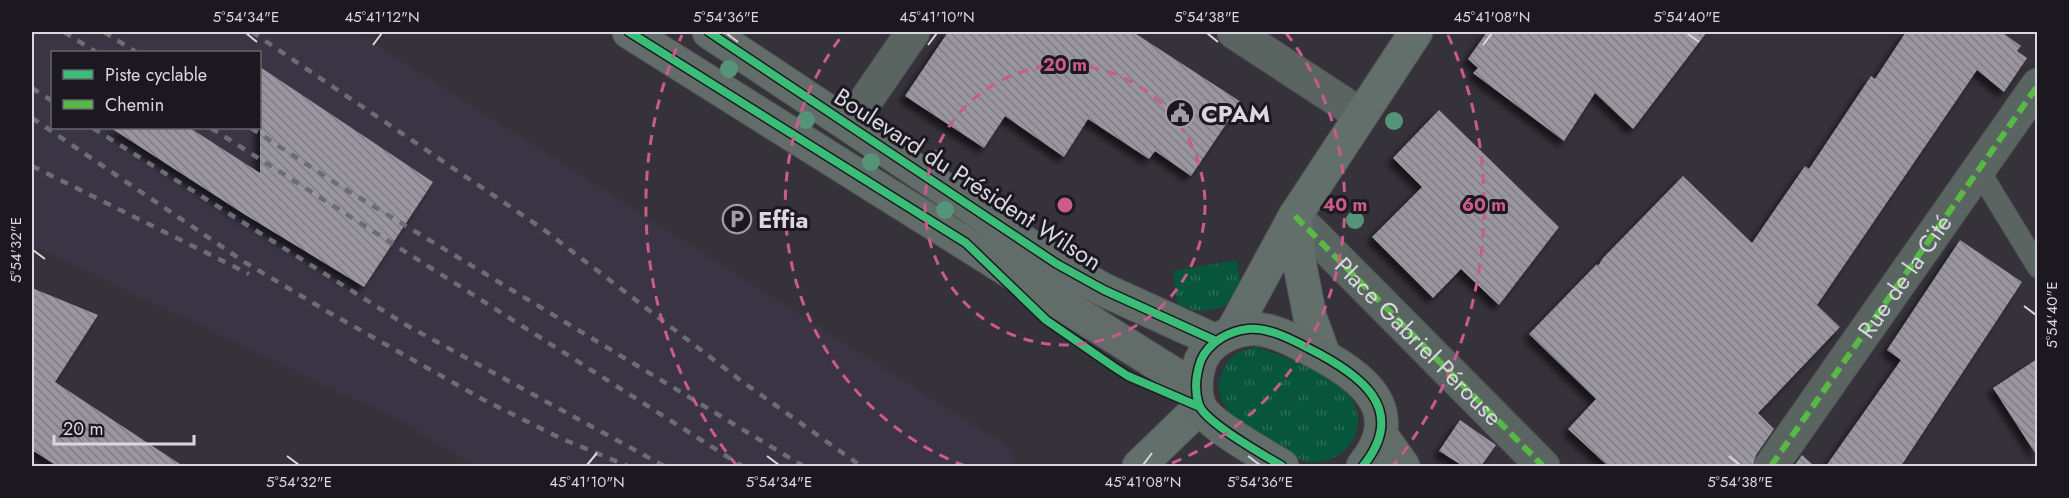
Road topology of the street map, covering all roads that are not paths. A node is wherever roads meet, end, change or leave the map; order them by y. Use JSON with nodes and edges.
{"nodes":[{"id":1,"x":629,"y":32,"type":"edge"},
{"id":2,"x":709,"y":32,"type":"edge"},
{"id":3,"x":913,"y":32,"type":"edge"},
{"id":4,"x":1234,"y":32,"type":"edge"},
{"id":5,"x":1416,"y":32,"type":"edge"},
{"id":6,"x":2037,"y":85,"type":"edge"},
{"id":7,"x":1361,"y":115,"type":"junction"},
{"id":8,"x":849,"y":125,"type":"junction"},
{"id":9,"x":1978,"y":169,"type":"junction"},
{"id":10,"x":1295,"y":216,"type":"junction"},
{"id":11,"x":2037,"y":267,"type":"edge"},
{"id":12,"x":1224,"y":336,"type":"junction"},
{"id":13,"x":1324,"y":356,"type":"junction"},
{"id":14,"x":1198,"y":398,"type":"junction"},
{"id":15,"x":1381,"y":435,"type":"junction"},
{"id":16,"x":1139,"y":466,"type":"edge"},
{"id":17,"x":1282,"y":466,"type":"edge"},
{"id":18,"x":1363,"y":466,"type":"edge"},
{"id":19,"x":1403,"y":466,"type":"edge"},
{"id":20,"x":1542,"y":466,"type":"edge"},
{"id":21,"x":1771,"y":466,"type":"edge"}],
"edges":[{"from":1,"to":14,"type":"main road"},
{"from":2,"to":8,"type":"main road","name":"Boulevard du Président Wilson"},
{"from":3,"to":8,"type":"street"},
{"from":4,"to":7,"type":"street"},
{"from":5,"to":7,"type":"street"},
{"from":6,"to":9,"type":"street","name":"Rue de la Cité"},
{"from":7,"to":10,"type":"street"},
{"from":8,"to":12,"type":"main road","name":"Boulevard du Président Wilson"},
{"from":9,"to":11,"type":"lane"},
{"from":9,"to":21,"type":"street","name":"Rue de la Cité"},
{"from":10,"to":12,"type":"street"},
{"from":10,"to":13,"type":"street"},
{"from":10,"to":20,"type":"street","name":"Place Gabriel Pérouse"},
{"from":12,"to":13,"type":"main road"},
{"from":12,"to":14,"type":"main road"},
{"from":13,"to":15,"type":"main road"},
{"from":14,"to":16,"type":"street"},
{"from":14,"to":17,"type":"main road"},
{"from":15,"to":18,"type":"main road"},
{"from":15,"to":19,"type":"main road"}]}
